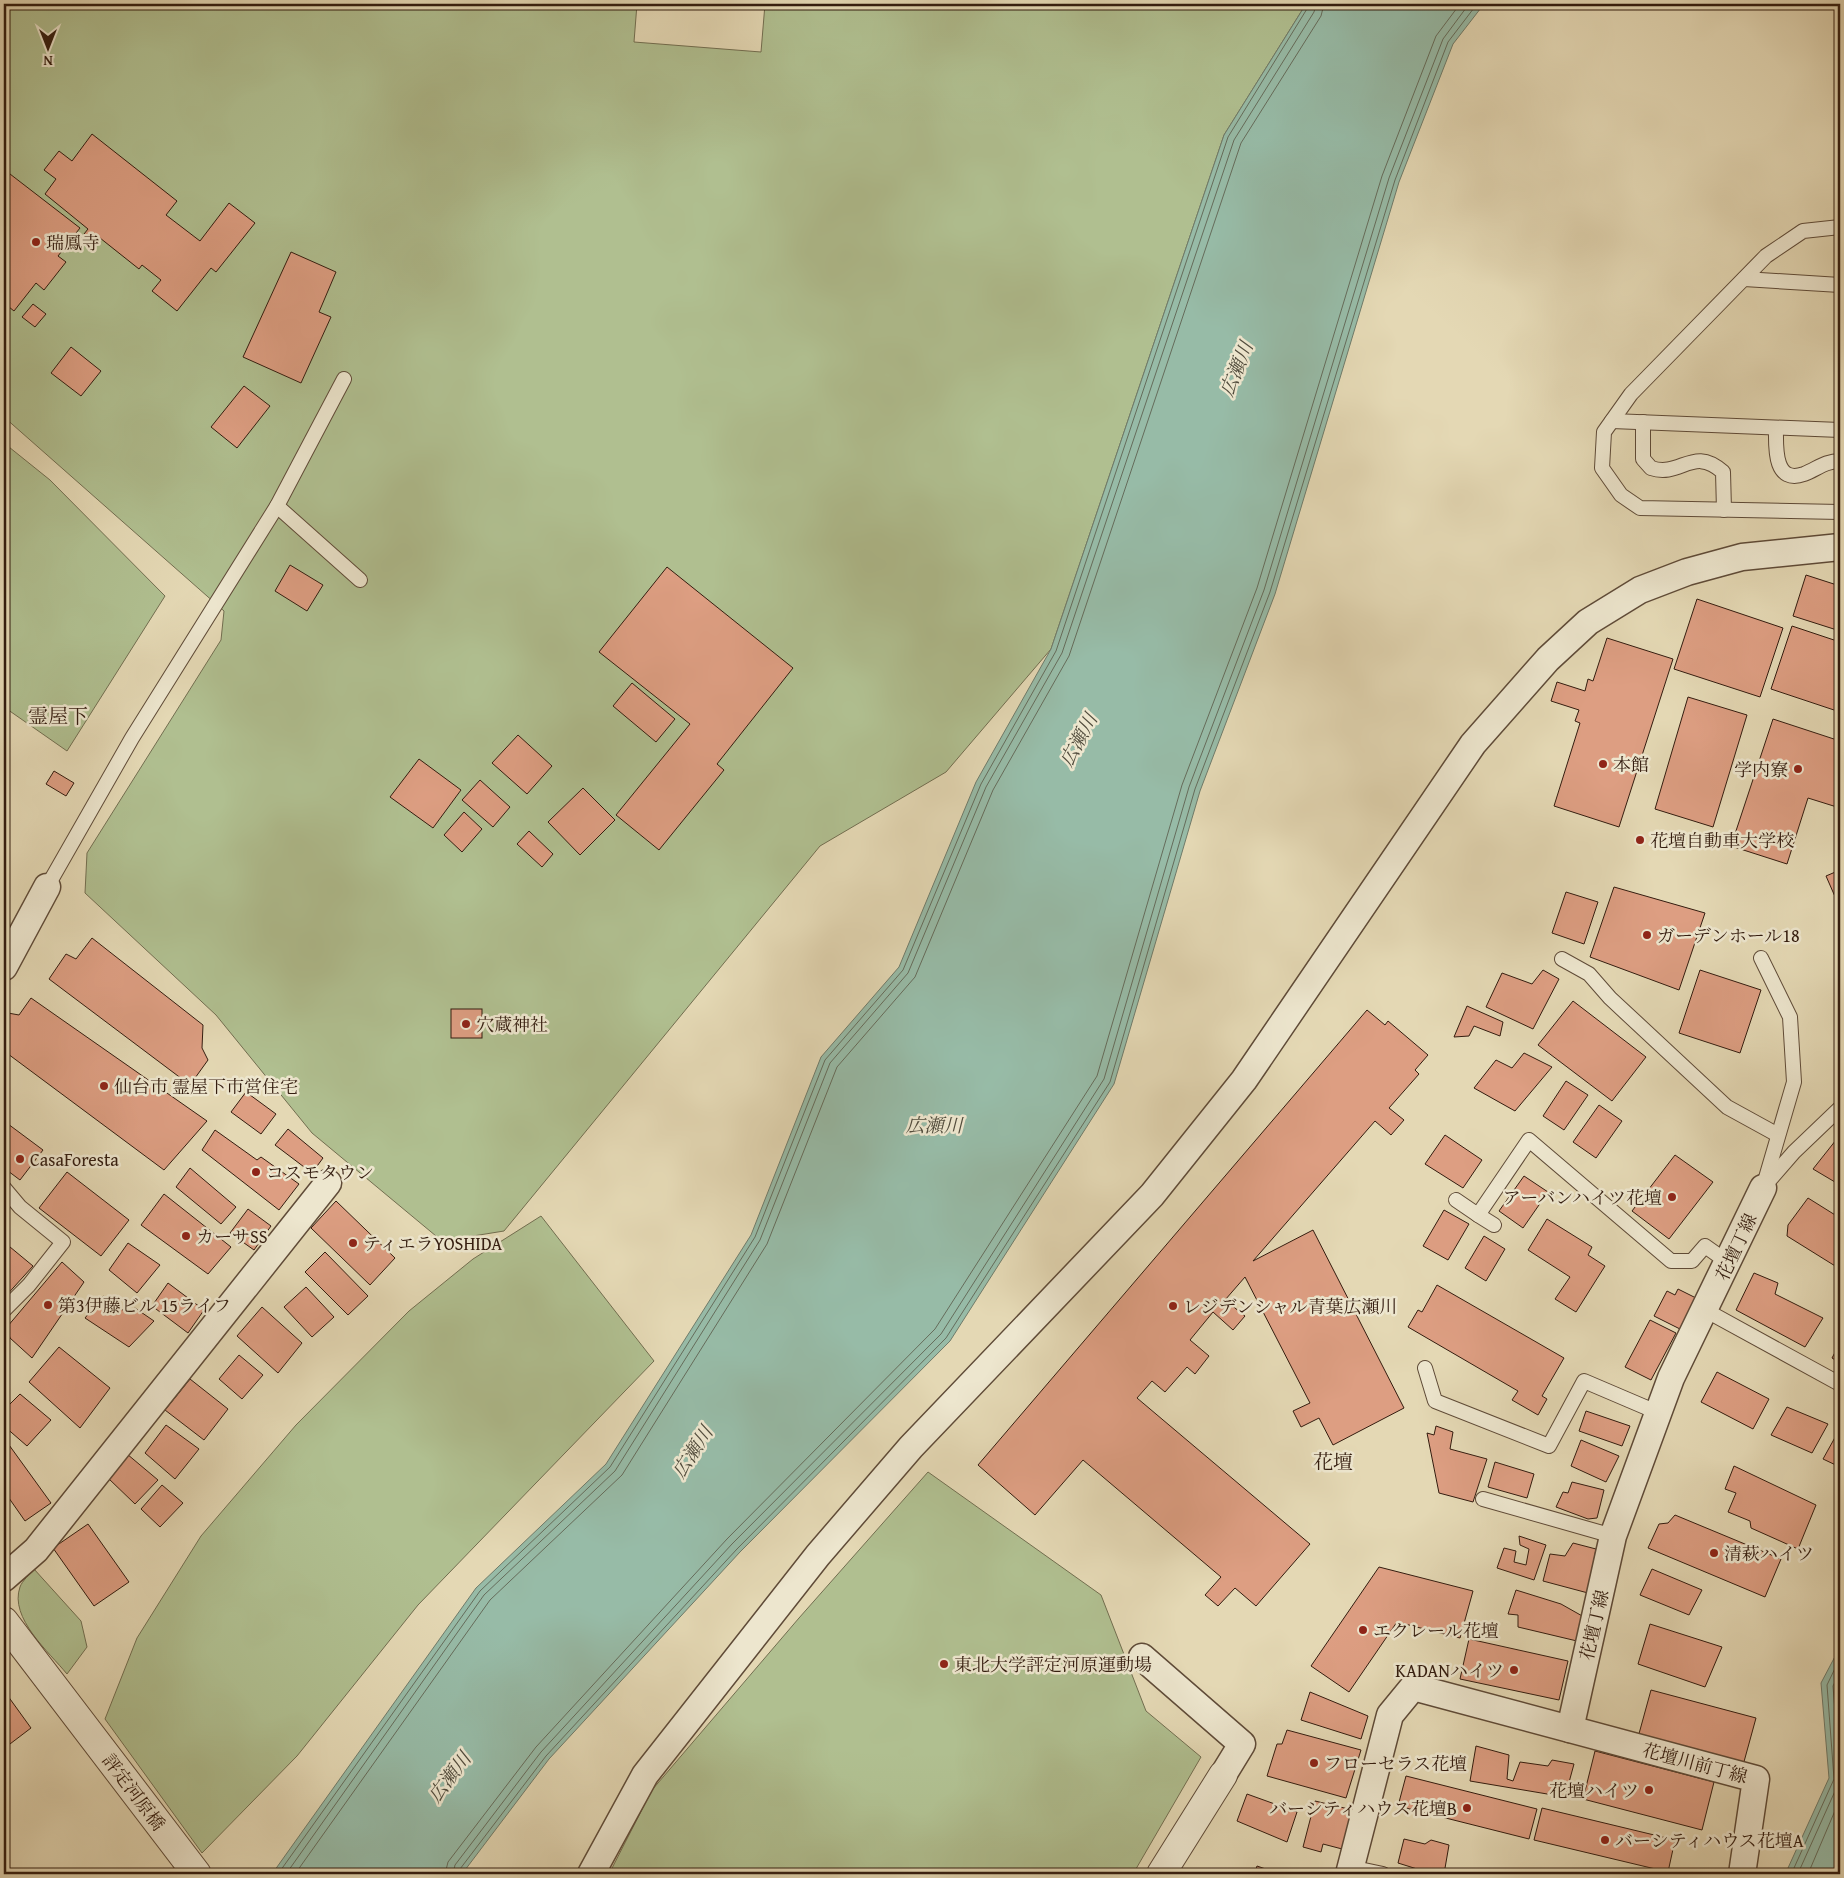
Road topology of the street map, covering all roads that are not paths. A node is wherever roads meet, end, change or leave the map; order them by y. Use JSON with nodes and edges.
{"nodes":[{"id":1,"x":1840,"y":227,"type":"edge"},
{"id":2,"x":1744,"y":279,"type":"junction"},
{"id":3,"x":1840,"y":285,"type":"edge"},
{"id":4,"x":344,"y":379,"type":"dead end"},
{"id":5,"x":1612,"y":421,"type":"junction"},
{"id":6,"x":1643,"y":422,"type":"junction"},
{"id":7,"x":1776,"y":428,"type":"junction"},
{"id":8,"x":1840,"y":430,"type":"edge"},
{"id":9,"x":1840,"y":462,"type":"edge"},
{"id":10,"x":277,"y":506,"type":"junction"},
{"id":11,"x":1724,"y":510,"type":"junction"},
{"id":12,"x":1840,"y":512,"type":"edge"},
{"id":13,"x":1840,"y":547,"type":"edge"},
{"id":14,"x":360,"y":580,"type":"dead end"},
{"id":15,"x":48,"y":888,"type":"joint"},
{"id":16,"x":1762,"y":958,"type":"dead end"},
{"id":17,"x":1562,"y":960,"type":"dead end"},
{"id":18,"x":4,"y":967,"type":"edge"},
{"id":19,"x":1840,"y":1108,"type":"edge"},
{"id":20,"x":1778,"y":1135,"type":"junction"},
{"id":21,"x":328,"y":1183,"type":"dead end"},
{"id":22,"x":4,"y":1188,"type":"edge"},
{"id":23,"x":1763,"y":1188,"type":"junction"},
{"id":24,"x":1456,"y":1200,"type":"dead end"},
{"id":25,"x":1478,"y":1215,"type":"junction"},
{"id":26,"x":1494,"y":1225,"type":"dead end"},
{"id":27,"x":1729,"y":1263,"type":"junction"},
{"id":28,"x":4,"y":1310,"type":"edge"},
{"id":29,"x":1705,"y":1310,"type":"junction"},
{"id":30,"x":1425,"y":1368,"type":"dead end"},
{"id":31,"x":1840,"y":1384,"type":"edge"},
{"id":32,"x":1659,"y":1413,"type":"junction"},
{"id":33,"x":1483,"y":1499,"type":"dead end"},
{"id":34,"x":1614,"y":1536,"type":"junction"},
{"id":35,"x":4,"y":1578,"type":"edge"},
{"id":36,"x":7,"y":1633,"type":"edge"},
{"id":37,"x":1142,"y":1656,"type":"dead end"},
{"id":38,"x":1570,"y":1729,"type":"junction"},
{"id":39,"x":1223,"y":1775,"type":"joint"},
{"id":40,"x":1350,"y":1870,"type":"edge"},
{"id":41,"x":197,"y":1874,"type":"edge"},
{"id":42,"x":591,"y":1874,"type":"edge"},
{"id":43,"x":1161,"y":1874,"type":"edge"},
{"id":44,"x":1383,"y":1874,"type":"edge"},
{"id":45,"x":1742,"y":1874,"type":"edge"}],
"edges":[{"from":1,"to":2,"type":"lane"},
{"from":2,"to":3,"type":"lane"},
{"from":2,"to":5,"type":"lane"},
{"from":4,"to":10,"type":"lane"},
{"from":5,"to":6,"type":"lane"},
{"from":5,"to":11,"type":"lane"},
{"from":6,"to":7,"type":"lane"},
{"from":6,"to":11,"type":"lane"},
{"from":7,"to":8,"type":"lane"},
{"from":7,"to":9,"type":"lane"},
{"from":10,"to":14,"type":"lane"},
{"from":10,"to":15,"type":"lane"},
{"from":11,"to":12,"type":"lane"},
{"from":13,"to":42,"type":"street"},
{"from":15,"to":18,"type":"street"},
{"from":16,"to":20,"type":"lane"},
{"from":17,"to":20,"type":"lane"},
{"from":19,"to":23,"type":"lane"},
{"from":20,"to":23,"type":"lane"},
{"from":21,"to":35,"type":"street"},
{"from":22,"to":28,"type":"lane"},
{"from":23,"to":27,"type":"street","name":"花壇丁線"},
{"from":24,"to":25,"type":"lane"},
{"from":25,"to":26,"type":"lane"},
{"from":25,"to":27,"type":"lane"},
{"from":27,"to":29,"type":"street","name":"花壇丁線"},
{"from":29,"to":31,"type":"lane"},
{"from":29,"to":32,"type":"street","name":"花壇丁線"},
{"from":30,"to":32,"type":"lane"},
{"from":32,"to":34,"type":"street","name":"花壇丁線"},
{"from":33,"to":34,"type":"lane"},
{"from":34,"to":38,"type":"street","name":"花壇丁線"},
{"from":36,"to":41,"type":"street","name":"評定河原橋"},
{"from":37,"to":39,"type":"street"},
{"from":38,"to":40,"type":"street"},
{"from":38,"to":45,"type":"street","name":"花壇川前丁線"},
{"from":39,"to":43,"type":"street"},
{"from":40,"to":44,"type":"lane"}]}
